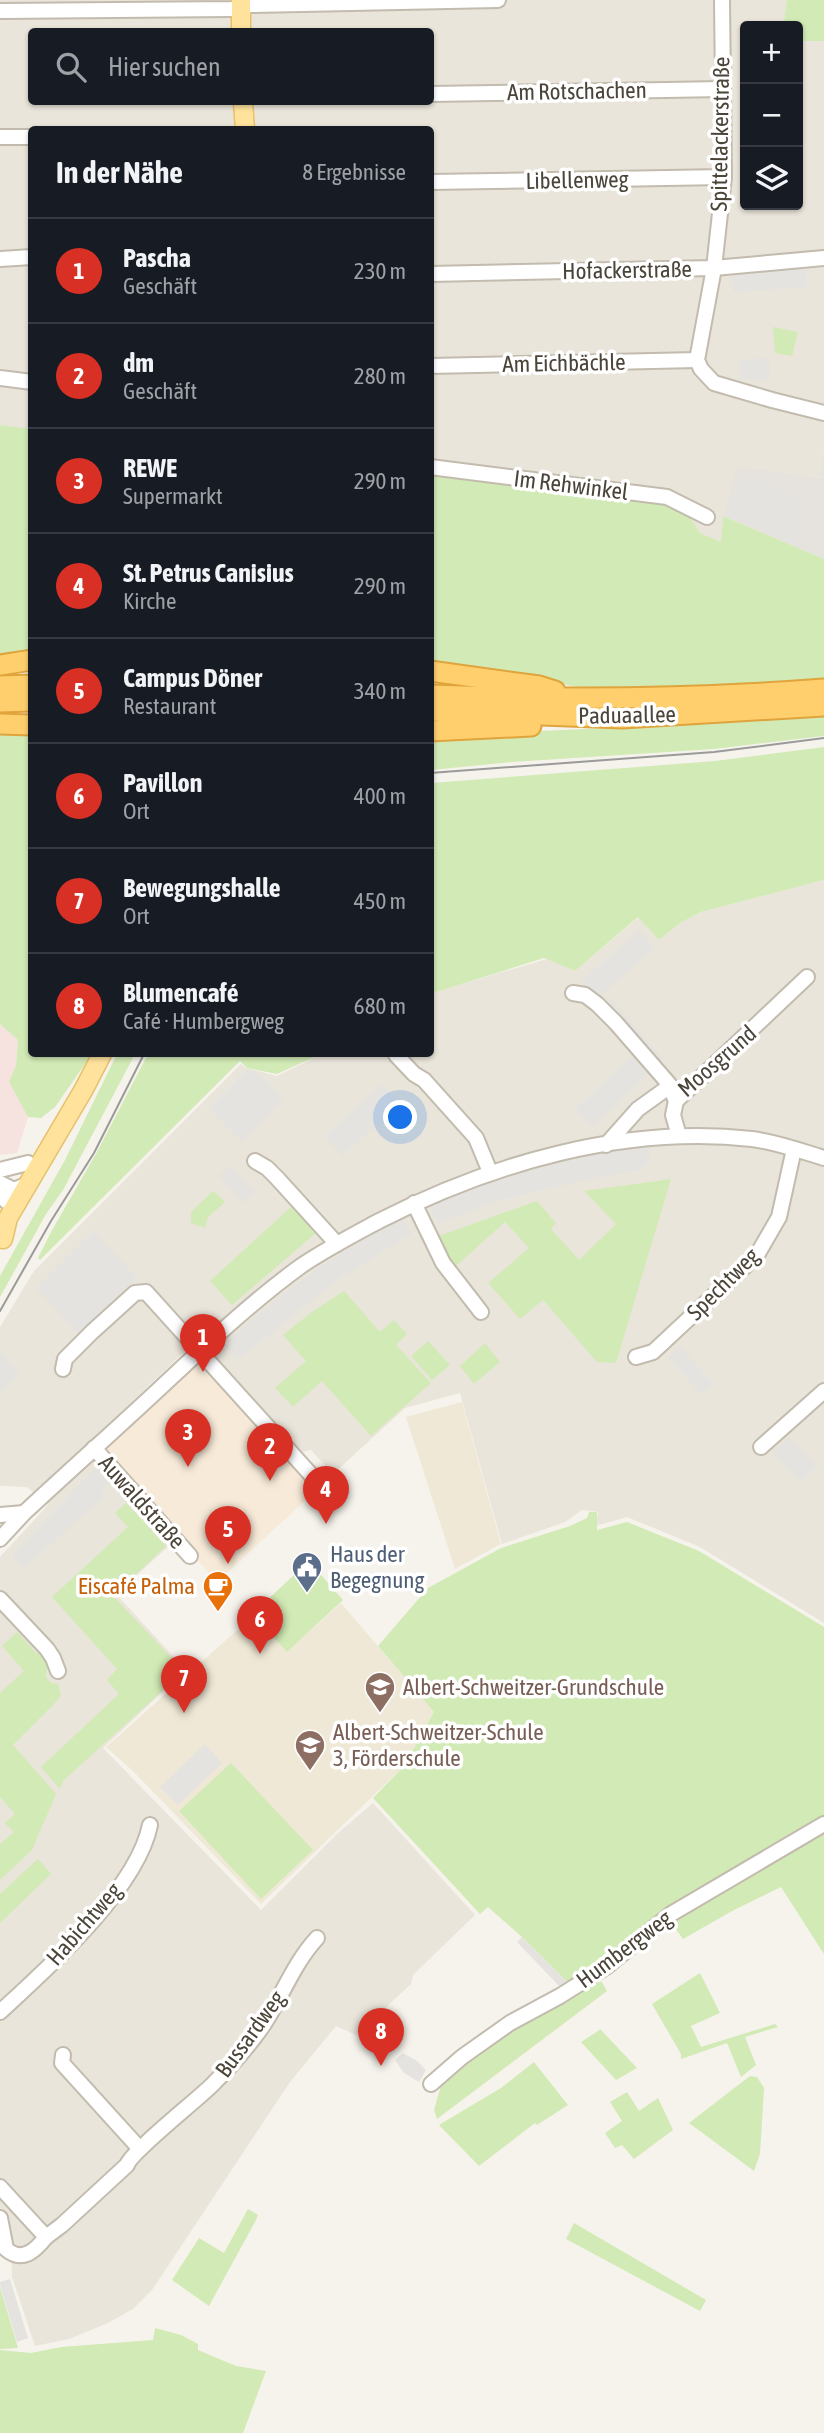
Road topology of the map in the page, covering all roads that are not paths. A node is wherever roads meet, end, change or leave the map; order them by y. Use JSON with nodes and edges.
{"nodes":[{"id":1,"x":498,"y":0,"type":"edge"},
{"id":2,"x":722,"y":0,"type":"edge"},
{"id":3,"x":241,"y":4,"type":"edge"},
{"id":4,"x":0,"y":10,"type":"edge"},
{"id":5,"x":242,"y":28,"type":"edge"},
{"id":6,"x":723,"y":89,"type":"junction"},
{"id":7,"x":434,"y":93,"type":"edge"},
{"id":8,"x":243,"y":105,"type":"edge"},
{"id":9,"x":245,"y":126,"type":"edge"},
{"id":10,"x":0,"y":136,"type":"edge"},
{"id":11,"x":28,"y":137,"type":"edge"},
{"id":12,"x":724,"y":177,"type":"junction"},
{"id":13,"x":434,"y":182,"type":"edge"},
{"id":14,"x":28,"y":257,"type":"edge"},
{"id":15,"x":824,"y":258,"type":"edge"},
{"id":16,"x":0,"y":259,"type":"edge"},
{"id":17,"x":714,"y":268,"type":"junction"},
{"id":18,"x":434,"y":274,"type":"edge"},
{"id":19,"x":697,"y":360,"type":"junction"},
{"id":20,"x":434,"y":366,"type":"edge"},
{"id":21,"x":0,"y":379,"type":"edge"},
{"id":22,"x":28,"y":382,"type":"edge"},
{"id":23,"x":824,"y":413,"type":"edge"},
{"id":24,"x":434,"y":468,"type":"edge"},
{"id":25,"x":707,"y":517,"type":"dead end"},
{"id":26,"x":28,"y":661,"type":"edge"},
{"id":27,"x":0,"y":665,"type":"edge"},
{"id":28,"x":434,"y":672,"type":"edge"},
{"id":29,"x":28,"y":685,"type":"edge"},
{"id":30,"x":0,"y":686,"type":"edge"},
{"id":31,"x":824,"y":689,"type":"edge"},
{"id":32,"x":434,"y":695,"type":"edge"},
{"id":33,"x":579,"y":699,"type":"junction"},
{"id":34,"x":28,"y":701,"type":"edge"},
{"id":35,"x":0,"y":702,"type":"edge"},
{"id":36,"x":824,"y":706,"type":"edge"},
{"id":37,"x":434,"y":711,"type":"edge"},
{"id":38,"x":622,"y":718,"type":"junction"},
{"id":39,"x":0,"y":724,"type":"edge"},
{"id":40,"x":28,"y":725,"type":"edge"},
{"id":41,"x":434,"y":731,"type":"edge"},
{"id":42,"x":807,"y":977,"type":"dead end"},
{"id":43,"x":573,"y":993,"type":"dead end"},
{"id":44,"x":100,"y":1057,"type":"edge"},
{"id":45,"x":398,"y":1057,"type":"edge"},
{"id":46,"x":670,"y":1086,"type":"junction"},
{"id":47,"x":676,"y":1101,"type":"junction"},
{"id":48,"x":679,"y":1136,"type":"junction"},
{"id":49,"x":606,"y":1145,"type":"junction"},
{"id":50,"x":794,"y":1149,"type":"junction"},
{"id":51,"x":47,"y":1151,"type":"junction"},
{"id":52,"x":824,"y":1158,"type":"edge"},
{"id":53,"x":255,"y":1161,"type":"dead end"},
{"id":54,"x":28,"y":1163,"type":"joint"},
{"id":55,"x":491,"y":1171,"type":"junction"},
{"id":56,"x":1,"y":1175,"type":"edge"},
{"id":57,"x":28,"y":1184,"type":"junction"},
{"id":58,"x":414,"y":1203,"type":"junction"},
{"id":59,"x":4,"y":1204,"type":"edge"},
{"id":60,"x":1,"y":1242,"type":"edge"},
{"id":61,"x":337,"y":1244,"type":"junction"},
{"id":62,"x":481,"y":1312,"type":"dead end"},
{"id":63,"x":200,"y":1351,"type":"junction"},
{"id":64,"x":636,"y":1357,"type":"dead end"},
{"id":65,"x":63,"y":1369,"type":"dead end"},
{"id":66,"x":824,"y":1391,"type":"edge"},
{"id":67,"x":761,"y":1447,"type":"dead end"},
{"id":68,"x":94,"y":1448,"type":"junction"},
{"id":69,"x":313,"y":1477,"type":"dead end"},
{"id":70,"x":24,"y":1513,"type":"junction"},
{"id":71,"x":0,"y":1515,"type":"edge"},
{"id":72,"x":0,"y":1539,"type":"edge"},
{"id":73,"x":190,"y":1556,"type":"dead end"},
{"id":74,"x":0,"y":1599,"type":"edge"},
{"id":75,"x":58,"y":1671,"type":"dead end"},
{"id":76,"x":824,"y":1824,"type":"edge"},
{"id":77,"x":150,"y":1825,"type":"dead end"},
{"id":78,"x":317,"y":1938,"type":"dead end"},
{"id":79,"x":0,"y":2012,"type":"edge"},
{"id":80,"x":63,"y":2055,"type":"dead end"},
{"id":81,"x":431,"y":2084,"type":"dead end"},
{"id":82,"x":140,"y":2149,"type":"junction"},
{"id":83,"x":0,"y":2188,"type":"edge"},
{"id":84,"x":0,"y":2218,"type":"edge"},
{"id":85,"x":46,"y":2237,"type":"junction"}],
"edges":[{"from":1,"to":3,"type":"street"},
{"from":2,"to":6,"type":"street","name":"Spittelackerstraße"},
{"from":3,"to":4,"type":"street"},
{"from":3,"to":5,"type":"main road"},
{"from":6,"to":7,"type":"street","name":"Am Rotschachen"},
{"from":6,"to":12,"type":"street","name":"Spittelackerstraße"},
{"from":8,"to":9,"type":"main road"},
{"from":10,"to":11,"type":"street"},
{"from":12,"to":13,"type":"street","name":"Libellenweg"},
{"from":12,"to":17,"type":"street","name":"Spittelackerstraße"},
{"from":14,"to":16,"type":"street"},
{"from":15,"to":17,"type":"street","name":"Hofackerstraße"},
{"from":17,"to":18,"type":"street","name":"Hofackerstraße"},
{"from":17,"to":19,"type":"street","name":"Spittelackerstraße"},
{"from":19,"to":20,"type":"street","name":"Am Eichbächle"},
{"from":19,"to":23,"type":"street"},
{"from":21,"to":22,"type":"street"},
{"from":24,"to":25,"type":"street","name":"Im Rehwinkel"},
{"from":26,"to":27,"type":"highway"},
{"from":28,"to":33,"type":"highway"},
{"from":29,"to":30,"type":"highway"},
{"from":31,"to":33,"type":"highway","name":"Paduaallee"},
{"from":32,"to":33,"type":"highway","name":"Paduaallee"},
{"from":34,"to":35,"type":"highway"},
{"from":36,"to":38,"type":"highway","name":"Paduaallee"},
{"from":37,"to":38,"type":"highway","name":"Paduaallee"},
{"from":38,"to":41,"type":"highway"},
{"from":39,"to":40,"type":"highway"},
{"from":42,"to":47,"type":"street","name":"Moosgrund"},
{"from":43,"to":46,"type":"street","name":"Moosgrund"},
{"from":44,"to":51,"type":"main road"},
{"from":45,"to":55,"type":"street"},
{"from":46,"to":47,"type":"street","name":"Moosgrund"},
{"from":46,"to":49,"type":"street"},
{"from":47,"to":48,"type":"street"},
{"from":48,"to":49,"type":"street","name":"Auwaldstraße"},
{"from":48,"to":50,"type":"street","name":"Auwaldstraße"},
{"from":49,"to":55,"type":"street","name":"Auwaldstraße"},
{"from":50,"to":52,"type":"street","name":"Auwaldstraße"},
{"from":50,"to":64,"type":"street","name":"Spechtweg"},
{"from":51,"to":54,"type":"main road"},
{"from":51,"to":57,"type":"main road"},
{"from":53,"to":61,"type":"street"},
{"from":54,"to":56,"type":"street"},
{"from":55,"to":58,"type":"street","name":"Auwaldstraße"},
{"from":56,"to":57,"type":"street"},
{"from":57,"to":59,"type":"main road"},
{"from":57,"to":60,"type":"main road"},
{"from":58,"to":61,"type":"street","name":"Auwaldstraße"},
{"from":58,"to":62,"type":"street"},
{"from":59,"to":60,"type":"main road"},
{"from":61,"to":63,"type":"street","name":"Auwaldstraße"},
{"from":63,"to":65,"type":"street"},
{"from":63,"to":68,"type":"street","name":"Auwaldstraße"},
{"from":63,"to":69,"type":"street"},
{"from":66,"to":67,"type":"street"},
{"from":68,"to":70,"type":"street","name":"Auwaldstraße"},
{"from":68,"to":73,"type":"street","name":"Auwaldstraße"},
{"from":70,"to":71,"type":"street"},
{"from":70,"to":72,"type":"street","name":"Auwaldstraße"},
{"from":74,"to":75,"type":"street"},
{"from":76,"to":81,"type":"street","name":"Humbergweg"},
{"from":77,"to":79,"type":"street","name":"Habichtweg"},
{"from":78,"to":82,"type":"street","name":"Bussardweg"},
{"from":80,"to":82,"type":"street"},
{"from":82,"to":85,"type":"street","name":"Bussardweg"},
{"from":83,"to":85,"type":"street"},
{"from":84,"to":85,"type":"street"}]}
